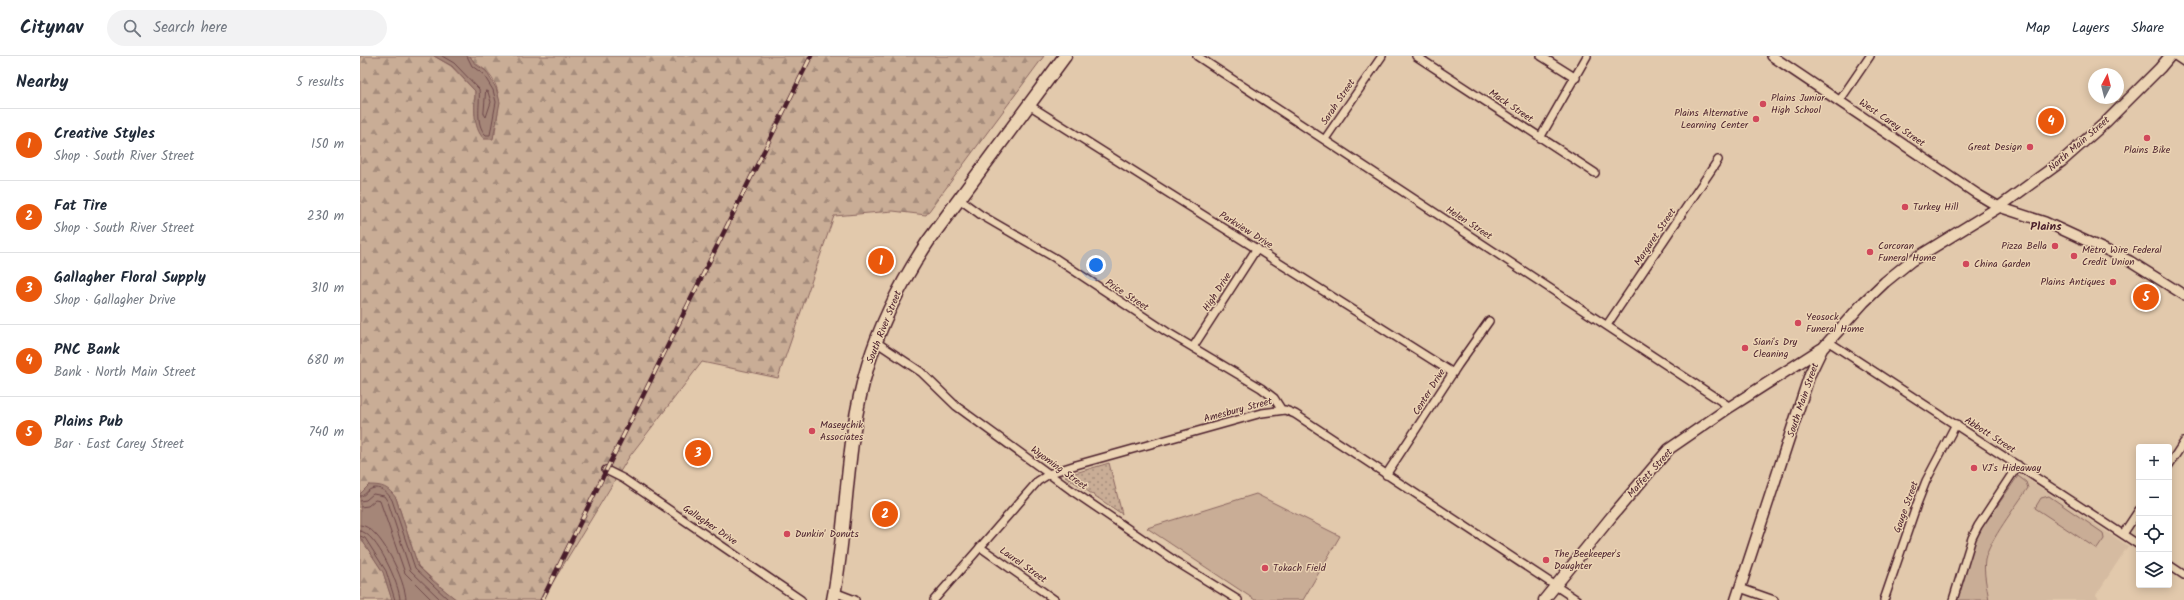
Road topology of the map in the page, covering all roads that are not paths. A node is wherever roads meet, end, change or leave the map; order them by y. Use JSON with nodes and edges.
{"nodes":[{"id":1,"x":1065,"y":56,"type":"edge"},
{"id":2,"x":1197,"y":56,"type":"edge"},
{"id":3,"x":1382,"y":56,"type":"edge"},
{"id":4,"x":1416,"y":56,"type":"edge"},
{"id":5,"x":1541,"y":56,"type":"edge"},
{"id":6,"x":1587,"y":56,"type":"edge"},
{"id":7,"x":1772,"y":56,"type":"edge"},
{"id":8,"x":1870,"y":56,"type":"edge"},
{"id":9,"x":2170,"y":56,"type":"edge"},
{"id":10,"x":2175,"y":56,"type":"edge"},
{"id":11,"x":2184,"y":62,"type":"edge"},
{"id":12,"x":1576,"y":78,"type":"junction"},
{"id":13,"x":1840,"y":100,"type":"junction"},
{"id":14,"x":1029,"y":105,"type":"junction"},
{"id":15,"x":1540,"y":138,"type":"junction"},
{"id":16,"x":1325,"y":139,"type":"junction"},
{"id":17,"x":1718,"y":160,"type":"dead end"},
{"id":18,"x":1595,"y":173,"type":"dead end"},
{"id":19,"x":959,"y":199,"type":"junction"},
{"id":20,"x":1999,"y":207,"type":"junction"},
{"id":21,"x":1257,"y":248,"type":"junction"},
{"id":22,"x":2184,"y":295,"type":"edge"},
{"id":23,"x":1489,"y":321,"type":"dead end"},
{"id":24,"x":1607,"y":325,"type":"junction"},
{"id":25,"x":876,"y":342,"type":"junction"},
{"id":26,"x":1825,"y":345,"type":"junction"},
{"id":27,"x":1193,"y":347,"type":"junction"},
{"id":28,"x":1453,"y":373,"type":"junction"},
{"id":29,"x":1730,"y":407,"type":"junction"},
{"id":30,"x":1281,"y":409,"type":"junction"},
{"id":31,"x":1956,"y":424,"type":"junction"},
{"id":32,"x":2184,"y":442,"type":"edge"},
{"id":33,"x":2172,"y":460,"type":"edge"},
{"id":34,"x":2018,"y":465,"type":"junction"},
{"id":35,"x":606,"y":470,"type":"dead end"},
{"id":36,"x":1050,"y":474,"type":"junction"},
{"id":37,"x":1386,"y":475,"type":"junction"},
{"id":38,"x":2136,"y":514,"type":"edge"},
{"id":39,"x":2123,"y":534,"type":"junction"},
{"id":40,"x":2136,"y":543,"type":"edge"},
{"id":41,"x":980,"y":547,"type":"junction"},
{"id":42,"x":2172,"y":567,"type":"edge"},
{"id":43,"x":2184,"y":575,"type":"edge"},
{"id":44,"x":1555,"y":585,"type":"junction"},
{"id":45,"x":1740,"y":588,"type":"junction"},
{"id":46,"x":833,"y":596,"type":"edge"},
{"id":47,"x":801,"y":600,"type":"edge"},
{"id":48,"x":855,"y":600,"type":"edge"},
{"id":49,"x":934,"y":600,"type":"edge"},
{"id":50,"x":1055,"y":600,"type":"edge"},
{"id":51,"x":1238,"y":600,"type":"edge"},
{"id":52,"x":1544,"y":600,"type":"edge"},
{"id":53,"x":1577,"y":600,"type":"edge"},
{"id":54,"x":1736,"y":600,"type":"edge"},
{"id":55,"x":1774,"y":600,"type":"edge"},
{"id":56,"x":1884,"y":600,"type":"edge"},
{"id":57,"x":1952,"y":600,"type":"edge"}],
"edges":[{"from":1,"to":14,"type":"main road","name":"South River Street"},
{"from":2,"to":16,"type":"street","name":"Helen Street"},
{"from":3,"to":16,"type":"street","name":"Sarah Street"},
{"from":4,"to":15,"type":"street","name":"Mack Street"},
{"from":5,"to":12,"type":"street"},
{"from":6,"to":12,"type":"street"},
{"from":7,"to":13,"type":"street","name":"West Carey Street"},
{"from":8,"to":13,"type":"street"},
{"from":9,"to":20,"type":"main road","name":"North Main Street"},
{"from":10,"to":11,"type":"street"},
{"from":12,"to":15,"type":"street"},
{"from":13,"to":20,"type":"street","name":"West Carey Street"},
{"from":14,"to":19,"type":"main road","name":"South River Street"},
{"from":14,"to":21,"type":"street","name":"Parkview Drive"},
{"from":15,"to":18,"type":"street","name":"Mack Street"},
{"from":16,"to":24,"type":"street","name":"Helen Street"},
{"from":17,"to":24,"type":"street","name":"Margaret Street"},
{"from":19,"to":25,"type":"main road","name":"South River Street"},
{"from":19,"to":27,"type":"street","name":"Price Street"},
{"from":20,"to":22,"type":"street","name":"West Carey Street"},
{"from":20,"to":26,"type":"main road","name":"South Main Street"},
{"from":21,"to":27,"type":"street","name":"High Drive"},
{"from":21,"to":28,"type":"street","name":"Parkview Drive"},
{"from":23,"to":28,"type":"street","name":"Center Drive"},
{"from":24,"to":29,"type":"street","name":"Helen Street"},
{"from":25,"to":36,"type":"street","name":"Wyoming Street"},
{"from":25,"to":46,"type":"main road","name":"South River Street"},
{"from":26,"to":29,"type":"main road","name":"Maffett Street"},
{"from":26,"to":31,"type":"street","name":"Abbott Street"},
{"from":26,"to":45,"type":"main road","name":"South Main Street"},
{"from":27,"to":30,"type":"street","name":"Price Street"},
{"from":28,"to":37,"type":"street","name":"Center Drive"},
{"from":29,"to":44,"type":"main road","name":"Maffett Street"},
{"from":30,"to":36,"type":"street","name":"Amesbury Street"},
{"from":30,"to":37,"type":"street","name":"Amesbury Street"},
{"from":31,"to":34,"type":"street","name":"Abbott Street"},
{"from":31,"to":56,"type":"street","name":"Gouge Street"},
{"from":32,"to":33,"type":"street"},
{"from":34,"to":39,"type":"street","name":"Abbott Street"},
{"from":34,"to":57,"type":"street"},
{"from":35,"to":47,"type":"street","name":"Gallagher Drive"},
{"from":36,"to":41,"type":"street","name":"Amesbury Street"},
{"from":36,"to":51,"type":"street","name":"Wyoming Street"},
{"from":37,"to":44,"type":"street","name":"Amesbury Street"},
{"from":38,"to":39,"type":"street"},
{"from":39,"to":40,"type":"street","name":"Abbott Street"},
{"from":41,"to":49,"type":"street","name":"Amesbury Street"},
{"from":41,"to":50,"type":"street","name":"Laurel Street"},
{"from":42,"to":43,"type":"street"},
{"from":44,"to":52,"type":"main road","name":"Maffett Street"},
{"from":44,"to":53,"type":"street","name":"Amesbury Street"},
{"from":45,"to":54,"type":"main road","name":"South Main Street"},
{"from":45,"to":55,"type":"street"},
{"from":46,"to":48,"type":"street"}]}
